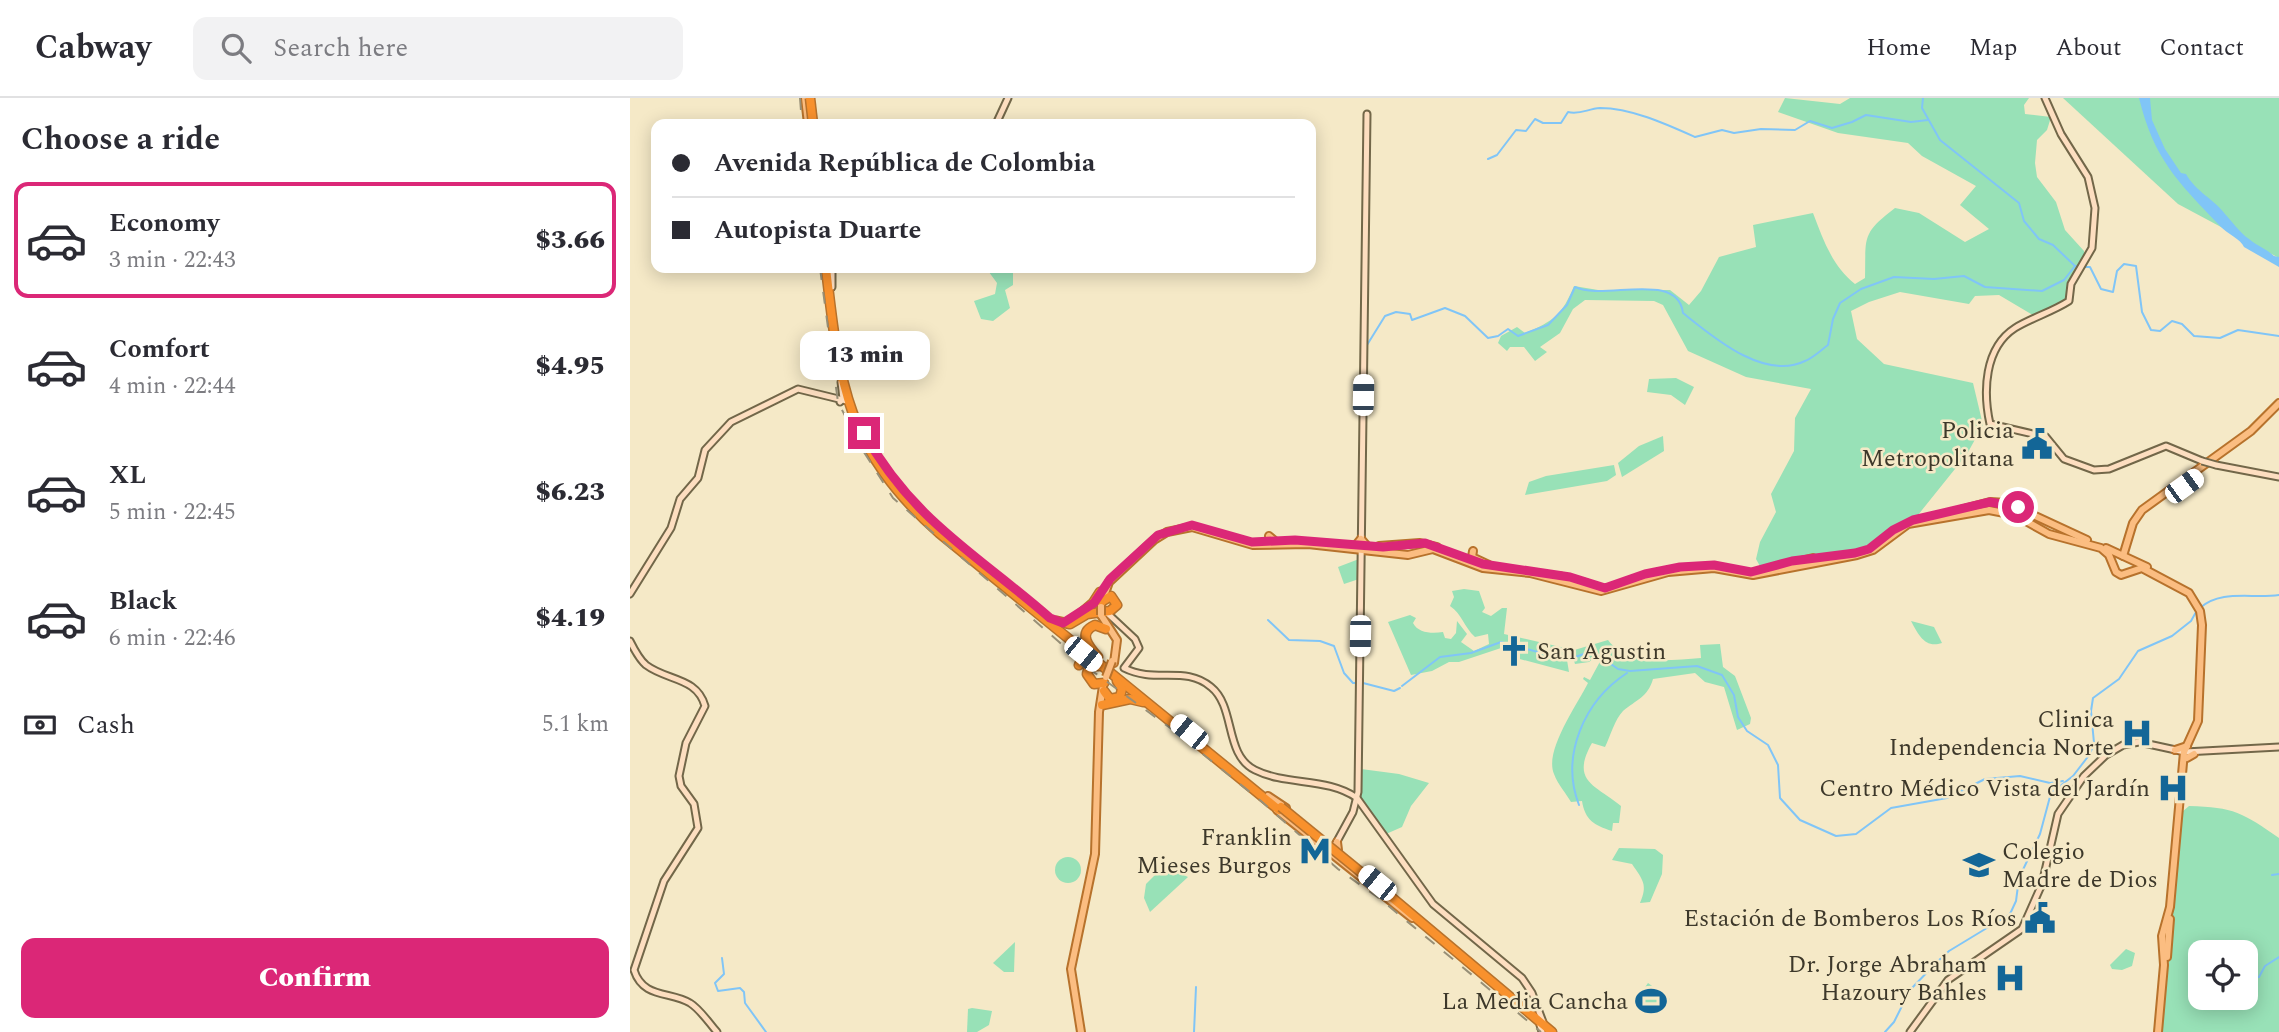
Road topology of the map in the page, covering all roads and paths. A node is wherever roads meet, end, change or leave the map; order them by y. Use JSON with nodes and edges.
{"nodes":[{"id":1,"x":809,"y":98,"type":"edge"},
{"id":2,"x":1008,"y":98,"type":"edge"},
{"id":3,"x":2045,"y":98,"type":"edge"},
{"id":4,"x":1367,"y":114,"type":"dead end"},
{"id":5,"x":811,"y":119,"type":"edge"},
{"id":6,"x":811,"y":119,"type":"edge"},
{"id":7,"x":998,"y":119,"type":"edge"},
{"id":8,"x":829,"y":273,"type":"edge"},
{"id":9,"x":829,"y":273,"type":"edge"},
{"id":10,"x":844,"y":401,"type":"junction"},
{"id":11,"x":2279,"y":405,"type":"edge"},
{"id":12,"x":2279,"y":477,"type":"edge"},
{"id":13,"x":2018,"y":507,"type":"junction"},
{"id":14,"x":1959,"y":510,"type":"junction"},
{"id":15,"x":2011,"y":513,"type":"junction"},
{"id":16,"x":2045,"y":520,"type":"junction"},
{"id":17,"x":2043,"y":531,"type":"junction"},
{"id":18,"x":1224,"y":534,"type":"junction"},
{"id":19,"x":1311,"y":542,"type":"junction"},
{"id":20,"x":2095,"y":543,"type":"junction"},
{"id":21,"x":1410,"y":544,"type":"junction"},
{"id":22,"x":1362,"y":547,"type":"junction"},
{"id":23,"x":2115,"y":552,"type":"junction"},
{"id":24,"x":1415,"y":553,"type":"junction"},
{"id":25,"x":2129,"y":555,"type":"junction"},
{"id":26,"x":1460,"y":556,"type":"junction"},
{"id":27,"x":1703,"y":560,"type":"dead end"},
{"id":28,"x":976,"y":561,"type":"junction"},
{"id":29,"x":1489,"y":565,"type":"junction"},
{"id":30,"x":1710,"y":565,"type":"junction"},
{"id":31,"x":1787,"y":565,"type":"junction"},
{"id":32,"x":1777,"y":568,"type":"junction"},
{"id":33,"x":2133,"y":573,"type":"junction"},
{"id":34,"x":1111,"y":580,"type":"junction"},
{"id":35,"x":1569,"y":580,"type":"junction"},
{"id":36,"x":1011,"y":591,"type":"junction"},
{"id":37,"x":1100,"y":592,"type":"junction"},
{"id":38,"x":630,"y":594,"type":"edge"},
{"id":39,"x":1016,"y":603,"type":"dead end"},
{"id":40,"x":2200,"y":607,"type":"junction"},
{"id":41,"x":1105,"y":611,"type":"junction"},
{"id":42,"x":1077,"y":621,"type":"junction"},
{"id":43,"x":1054,"y":625,"type":"junction"},
{"id":44,"x":1088,"y":629,"type":"junction"},
{"id":45,"x":1106,"y":629,"type":"junction"},
{"id":46,"x":630,"y":641,"type":"edge"},
{"id":47,"x":1079,"y":650,"type":"junction"},
{"id":48,"x":1099,"y":662,"type":"junction"},
{"id":49,"x":1112,"y":662,"type":"junction"},
{"id":50,"x":1079,"y":665,"type":"dead end"},
{"id":51,"x":1106,"y":681,"type":"junction"},
{"id":52,"x":1120,"y":683,"type":"junction"},
{"id":53,"x":1145,"y":703,"type":"junction"},
{"id":54,"x":1102,"y":705,"type":"junction"},
{"id":55,"x":1157,"y":710,"type":"junction"},
{"id":56,"x":1100,"y":733,"type":"junction"},
{"id":57,"x":2279,"y":748,"type":"edge"},
{"id":58,"x":2174,"y":751,"type":"junction"},
{"id":59,"x":2188,"y":752,"type":"junction"},
{"id":60,"x":1268,"y":798,"type":"junction"},
{"id":61,"x":1357,"y":799,"type":"junction"},
{"id":62,"x":1335,"y":844,"type":"junction"},
{"id":63,"x":1330,"y":854,"type":"junction"},
{"id":64,"x":1412,"y":916,"type":"junction"},
{"id":65,"x":1535,"y":1012,"type":"junction"},
{"id":66,"x":1545,"y":1029,"type":"edge"},
{"id":67,"x":717,"y":1032,"type":"edge"},
{"id":68,"x":1083,"y":1032,"type":"edge"},
{"id":69,"x":1911,"y":1032,"type":"edge"},
{"id":70,"x":2159,"y":1032,"type":"edge"}],
"edges":[{"from":1,"to":5,"type":"main road"},
{"from":1,"to":6,"type":"highway","bridge":true},
{"from":2,"to":7,"type":"main road"},
{"from":3,"to":12,"type":"main road","bridge":true},
{"from":4,"to":22,"type":"main road"},
{"from":8,"to":28,"type":"highway"},
{"from":9,"to":10,"type":"highway"},
{"from":10,"to":28,"type":"highway"},
{"from":10,"to":38,"type":"main road"},
{"from":11,"to":25,"type":"main road"},
{"from":13,"to":14,"type":"main road"},
{"from":13,"to":15,"type":"main road"},
{"from":13,"to":16,"type":"main road"},
{"from":14,"to":20,"type":"main road"},
{"from":14,"to":31,"type":"main road"},
{"from":15,"to":17,"type":"main road"},
{"from":15,"to":31,"type":"main road"},
{"from":16,"to":17,"type":"main road"},
{"from":16,"to":20,"type":"main road"},
{"from":17,"to":33,"type":"main road"},
{"from":18,"to":19,"type":"main road"},
{"from":18,"to":19,"type":"main road"},
{"from":18,"to":34,"type":"main road"},
{"from":18,"to":37,"type":"main road"},
{"from":19,"to":22,"type":"main road"},
{"from":20,"to":23,"type":"main road"},
{"from":21,"to":22,"type":"main road"},
{"from":21,"to":24,"type":"main road"},
{"from":21,"to":26,"type":"main road"},
{"from":22,"to":24,"type":"main road"},
{"from":22,"to":61,"type":"main road"},
{"from":23,"to":25,"type":"main road"},
{"from":23,"to":25,"type":"main road"},
{"from":24,"to":35,"type":"main road"},
{"from":25,"to":33,"type":"main road"},
{"from":25,"to":40,"type":"main road"},
{"from":26,"to":29,"type":"main road"},
{"from":26,"to":29,"type":"main road"},
{"from":27,"to":30,"type":"main road"},
{"from":28,"to":36,"type":"highway"},
{"from":28,"to":43,"type":"highway"},
{"from":29,"to":35,"type":"main road"},
{"from":30,"to":32,"type":"main road"},
{"from":30,"to":35,"type":"main road"},
{"from":31,"to":32,"type":"main road"},
{"from":32,"to":35,"type":"main road"},
{"from":33,"to":40,"type":"main road"},
{"from":34,"to":41,"type":"main road"},
{"from":34,"to":41,"type":"main road"},
{"from":36,"to":39,"type":"highway"},
{"from":36,"to":43,"type":"highway"},
{"from":37,"to":41,"type":"main road"},
{"from":37,"to":43,"type":"highway"},
{"from":40,"to":59,"type":"main road"},
{"from":41,"to":42,"type":"highway"},
{"from":41,"to":45,"type":"main road"},
{"from":41,"to":49,"type":"main road"},
{"from":41,"to":61,"type":"main road"},
{"from":42,"to":43,"type":"highway"},
{"from":42,"to":44,"type":"highway"},
{"from":43,"to":47,"type":"highway"},
{"from":43,"to":48,"type":"highway"},
{"from":43,"to":55,"type":"highway"},
{"from":44,"to":45,"type":"highway"},
{"from":44,"to":48,"type":"highway"},
{"from":45,"to":49,"type":"main road"},
{"from":46,"to":67,"type":"main road"},
{"from":47,"to":48,"type":"highway"},
{"from":47,"to":50,"type":"highway"},
{"from":48,"to":51,"type":"highway"},
{"from":48,"to":52,"type":"highway"},
{"from":48,"to":60,"type":"highway"},
{"from":49,"to":51,"type":"main road","bridge":true},
{"from":51,"to":52,"type":"highway"},
{"from":51,"to":54,"type":"main road"},
{"from":51,"to":56,"type":"main road"},
{"from":52,"to":53,"type":"highway"},
{"from":53,"to":54,"type":"highway"},
{"from":53,"to":55,"type":"highway"},
{"from":54,"to":56,"type":"main road"},
{"from":55,"to":60,"type":"highway"},
{"from":56,"to":68,"type":"main road"},
{"from":57,"to":59,"type":"main road"},
{"from":58,"to":59,"type":"main road"},
{"from":58,"to":59,"type":"main road"},
{"from":58,"to":69,"type":"main road"},
{"from":59,"to":70,"type":"main road"},
{"from":60,"to":62,"type":"main road"},
{"from":60,"to":63,"type":"main road"},
{"from":60,"to":64,"type":"highway","bridge":true},
{"from":61,"to":62,"type":"main road"},
{"from":61,"to":65,"type":"main road"},
{"from":62,"to":63,"type":"main road"},
{"from":62,"to":64,"type":"main road"},
{"from":63,"to":64,"type":"main road"},
{"from":64,"to":65,"type":"highway"},
{"from":64,"to":66,"type":"highway"},
{"from":65,"to":66,"type":"highway"}]}
